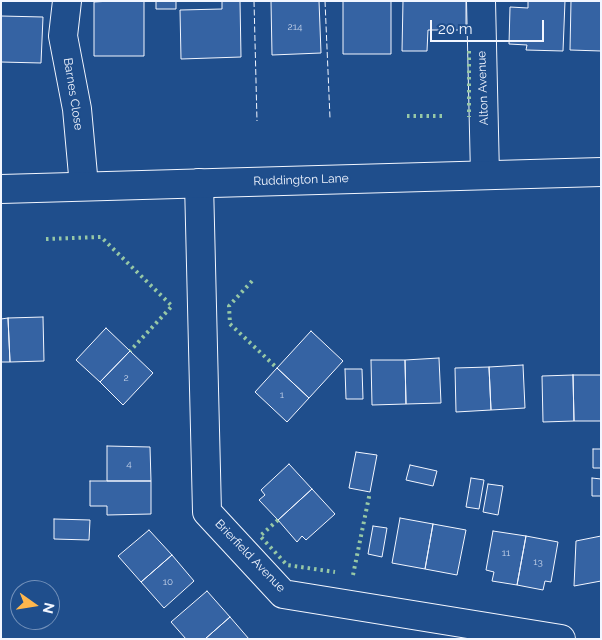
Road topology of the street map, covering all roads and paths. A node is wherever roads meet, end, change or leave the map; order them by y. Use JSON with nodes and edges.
{"nodes":[{"id":1,"x":67,"y":1,"type":"edge"},
{"id":2,"x":481,"y":1,"type":"edge"},
{"id":3,"x":601,"y":172,"type":"edge"},
{"id":4,"x":486,"y":175,"type":"junction"},
{"id":5,"x":199,"y":183,"type":"junction"},
{"id":6,"x":84,"y":186,"type":"junction"},
{"id":7,"x":1,"y":189,"type":"edge"},
{"id":8,"x":561,"y":639,"type":"edge"}],
"edges":[{"from":1,"to":6,"type":"street","name":"Barnes Close"},
{"from":2,"to":4,"type":"street","name":"Alton Avenue"},
{"from":3,"to":4,"type":"street","name":"Ruddington Lane"},
{"from":4,"to":5,"type":"street","name":"Ruddington Lane"},
{"from":5,"to":6,"type":"street","name":"Ruddington Lane"},
{"from":5,"to":8,"type":"street","name":"Brierfield Avenue"},
{"from":6,"to":7,"type":"street","name":"Ruddington Lane"}]}
